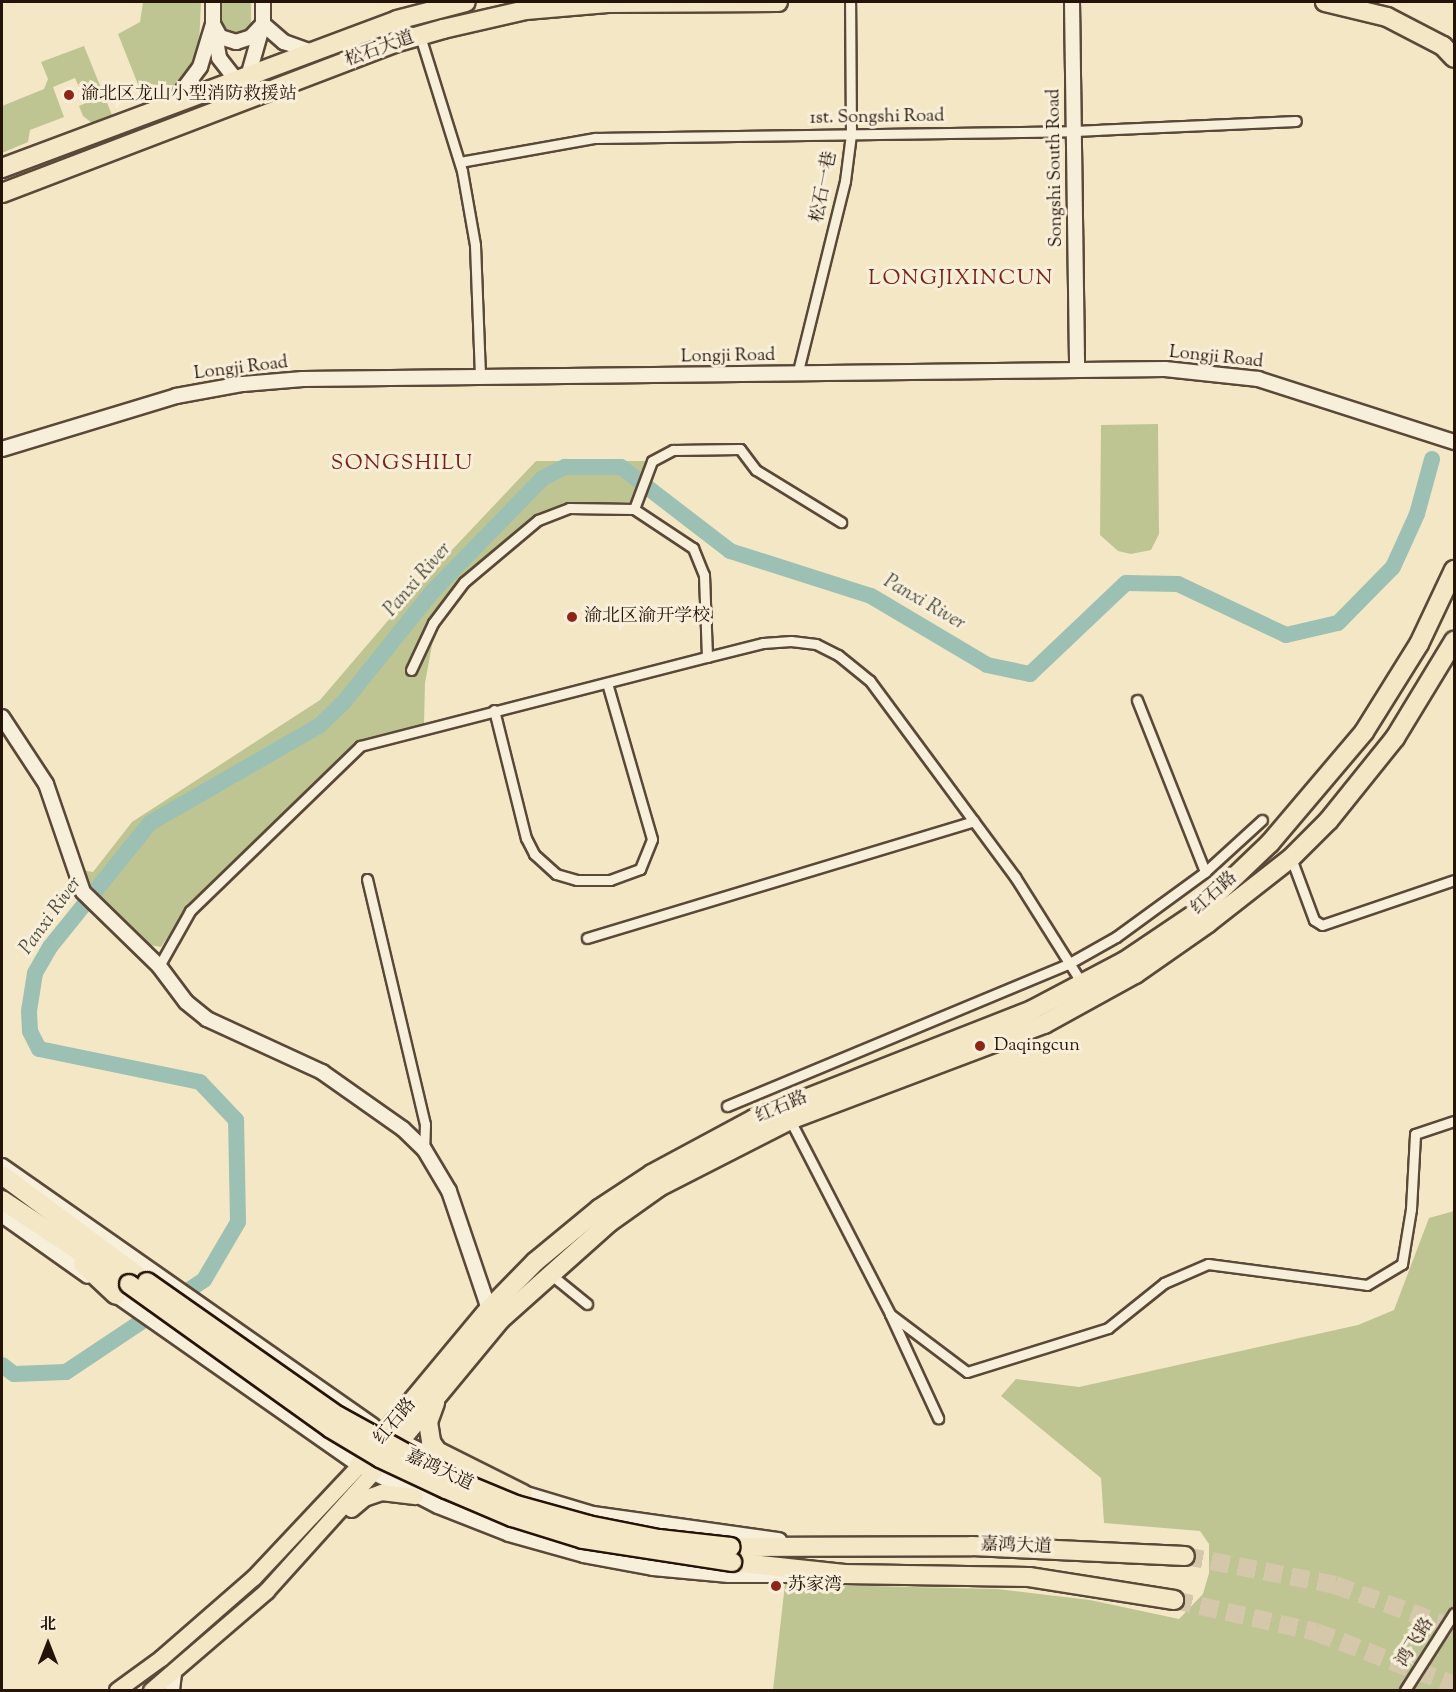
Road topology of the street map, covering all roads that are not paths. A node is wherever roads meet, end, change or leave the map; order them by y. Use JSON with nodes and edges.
{"nodes":[{"id":1,"x":213,"y":2,"type":"edge"},
{"id":2,"x":263,"y":2,"type":"edge"},
{"id":3,"x":466,"y":2,"type":"edge"},
{"id":4,"x":778,"y":2,"type":"edge"},
{"id":5,"x":850,"y":2,"type":"edge"},
{"id":6,"x":1072,"y":2,"type":"edge"},
{"id":7,"x":1325,"y":2,"type":"edge"},
{"id":8,"x":213,"y":24,"type":"junction"},
{"id":9,"x":263,"y":24,"type":"junction"},
{"id":10,"x":420,"y":36,"type":"junction"},
{"id":11,"x":312,"y":52,"type":"junction"},
{"id":12,"x":1455,"y":58,"type":"edge"},
{"id":13,"x":243,"y":80,"type":"junction"},
{"id":14,"x":269,"y":92,"type":"junction"},
{"id":15,"x":174,"y":102,"type":"junction"},
{"id":16,"x":228,"y":109,"type":"junction"},
{"id":17,"x":1296,"y":121,"type":"dead end"},
{"id":18,"x":1074,"y":131,"type":"junction"},
{"id":19,"x":851,"y":134,"type":"junction"},
{"id":20,"x":460,"y":162,"type":"junction"},
{"id":21,"x":2,"y":168,"type":"edge"},
{"id":22,"x":2,"y":193,"type":"edge"},
{"id":23,"x":1077,"y":370,"type":"junction"},
{"id":24,"x":797,"y":375,"type":"junction"},
{"id":25,"x":480,"y":378,"type":"junction"},
{"id":26,"x":1455,"y":442,"type":"edge"},
{"id":27,"x":2,"y":449,"type":"edge"},
{"id":28,"x":634,"y":509,"type":"junction"},
{"id":29,"x":841,"y":522,"type":"dead end"},
{"id":30,"x":1455,"y":570,"type":"edge"},
{"id":31,"x":1455,"y":641,"type":"edge"},
{"id":32,"x":707,"y":657,"type":"junction"},
{"id":33,"x":411,"y":670,"type":"dead end"},
{"id":34,"x":607,"y":683,"type":"junction"},
{"id":35,"x":1137,"y":700,"type":"dead end"},
{"id":36,"x":494,"y":710,"type":"junction"},
{"id":37,"x":2,"y":717,"type":"edge"},
{"id":38,"x":1262,"y":820,"type":"dead end"},
{"id":39,"x":974,"y":821,"type":"junction"},
{"id":40,"x":1291,"y":858,"type":"junction"},
{"id":41,"x":1205,"y":872,"type":"junction"},
{"id":42,"x":367,"y":879,"type":"dead end"},
{"id":43,"x":1455,"y":880,"type":"edge"},
{"id":44,"x":587,"y":938,"type":"dead end"},
{"id":45,"x":1068,"y":964,"type":"junction"},
{"id":46,"x":159,"y":966,"type":"junction"},
{"id":47,"x":1083,"y":985,"type":"junction"},
{"id":48,"x":727,"y":1106,"type":"dead end"},
{"id":49,"x":790,"y":1120,"type":"junction"},
{"id":50,"x":1455,"y":1120,"type":"edge"},
{"id":51,"x":424,"y":1149,"type":"junction"},
{"id":52,"x":2,"y":1166,"type":"edge"},
{"id":53,"x":2,"y":1175,"type":"edge"},
{"id":54,"x":2,"y":1200,"type":"edge"},
{"id":55,"x":2,"y":1215,"type":"edge"},
{"id":56,"x":549,"y":1273,"type":"junction"},
{"id":57,"x":133,"y":1280,"type":"junction"},
{"id":58,"x":587,"y":1304,"type":"dead end"},
{"id":59,"x":489,"y":1309,"type":"junction"},
{"id":60,"x":891,"y":1314,"type":"junction"},
{"id":61,"x":443,"y":1389,"type":"junction"},
{"id":62,"x":938,"y":1418,"type":"dead end"},
{"id":63,"x":393,"y":1437,"type":"junction"},
{"id":64,"x":455,"y":1467,"type":"junction"},
{"id":65,"x":366,"y":1469,"type":"junction"},
{"id":66,"x":524,"y":1494,"type":"junction"},
{"id":67,"x":415,"y":1496,"type":"junction"},
{"id":68,"x":438,"y":1506,"type":"junction"},
{"id":69,"x":848,"y":1548,"type":"junction"},
{"id":70,"x":732,"y":1555,"type":"junction"},
{"id":71,"x":1185,"y":1556,"type":"tunnel mouth"},
{"id":72,"x":289,"y":1565,"type":"junction"},
{"id":73,"x":844,"y":1574,"type":"junction"},
{"id":74,"x":1174,"y":1600,"type":"tunnel mouth"},
{"id":75,"x":1455,"y":1613,"type":"edge"},
{"id":76,"x":174,"y":1673,"type":"junction"},
{"id":77,"x":117,"y":1690,"type":"edge"},
{"id":78,"x":151,"y":1690,"type":"edge"},
{"id":79,"x":172,"y":1690,"type":"edge"},
{"id":80,"x":1405,"y":1690,"type":"edge"}],
"edges":[{"from":1,"to":8,"type":"street"},
{"from":2,"to":9,"type":"street"},
{"from":3,"to":11,"type":"highway","name":"松石大道"},
{"from":4,"to":10,"type":"highway","name":"松石大道"},
{"from":5,"to":19,"type":"street","name":"松石一巷"},
{"from":6,"to":18,"type":"street","name":"Songshi South Road"},
{"from":7,"to":12,"type":"highway"},
{"from":8,"to":9,"type":"street"},
{"from":8,"to":13,"type":"street"},
{"from":8,"to":15,"type":"street"},
{"from":9,"to":11,"type":"street"},
{"from":9,"to":13,"type":"street"},
{"from":10,"to":14,"type":"highway","name":"松石大道"},
{"from":10,"to":20,"type":"street"},
{"from":11,"to":13,"type":"highway","name":"松石大道"},
{"from":13,"to":14,"type":"street"},
{"from":13,"to":15,"type":"highway","name":"松石大道"},
{"from":13,"to":16,"type":"street"},
{"from":14,"to":16,"type":"highway","name":"松石大道"},
{"from":15,"to":21,"type":"highway","name":"松石大道"},
{"from":16,"to":22,"type":"highway","name":"松石大道"},
{"from":17,"to":18,"type":"street","name":"1st. Songshi Road"},
{"from":18,"to":19,"type":"street","name":"1st. Songshi Road"},
{"from":18,"to":23,"type":"street","name":"Songshi South Road"},
{"from":19,"to":20,"type":"street","name":"1st. Songshi Road"},
{"from":19,"to":24,"type":"street","name":"松石一巷"},
{"from":20,"to":25,"type":"street"},
{"from":23,"to":24,"type":"street","name":"Longji Road"},
{"from":23,"to":26,"type":"street","name":"Longji Road"},
{"from":24,"to":25,"type":"street","name":"Longji Road"},
{"from":25,"to":27,"type":"street","name":"Longji Road"},
{"from":28,"to":29,"type":"street"},
{"from":28,"to":32,"type":"street"},
{"from":28,"to":33,"type":"street"},
{"from":30,"to":47,"type":"highway","name":"红石路"},
{"from":31,"to":40,"type":"highway","name":"红石路"},
{"from":32,"to":34,"type":"street"},
{"from":32,"to":39,"type":"street"},
{"from":34,"to":36,"type":"street"},
{"from":34,"to":36,"type":"street"},
{"from":35,"to":41,"type":"street"},
{"from":36,"to":46,"type":"street"},
{"from":37,"to":46,"type":"street"},
{"from":38,"to":41,"type":"street"},
{"from":39,"to":44,"type":"street"},
{"from":39,"to":45,"type":"street"},
{"from":40,"to":43,"type":"street"},
{"from":40,"to":49,"type":"highway","name":"红石路"},
{"from":41,"to":45,"type":"street"},
{"from":42,"to":51,"type":"street"},
{"from":45,"to":47,"type":"street"},
{"from":45,"to":48,"type":"street"},
{"from":46,"to":51,"type":"street"},
{"from":47,"to":59,"type":"highway","name":"红石路"},
{"from":49,"to":56,"type":"highway","name":"红石路"},
{"from":49,"to":60,"type":"street"},
{"from":50,"to":60,"type":"street"},
{"from":51,"to":59,"type":"street"},
{"from":52,"to":57,"type":"street","name":"嘉鸿大道"},
{"from":53,"to":57,"type":"highway","name":"嘉鸿大道"},
{"from":54,"to":57,"type":"highway","name":"嘉鸿大道"},
{"from":55,"to":57,"type":"street","name":"嘉鸿大道"},
{"from":56,"to":58,"type":"street"},
{"from":56,"to":61,"type":"highway","name":"红石路"},
{"from":57,"to":63,"type":"street","name":"嘉鸿大道"},
{"from":57,"to":65,"type":"street","name":"嘉鸿大道"},
{"from":57,"to":70,"type":"highway","name":"嘉鸿大道","bridge":true},
{"from":59,"to":63,"type":"highway","name":"红石路"},
{"from":60,"to":62,"type":"street"},
{"from":61,"to":63,"type":"highway","name":"红石路"},
{"from":61,"to":66,"type":"highway"},
{"from":63,"to":64,"type":"street","name":"嘉鸿大道"},
{"from":63,"to":65,"type":"highway","name":"红石路"},
{"from":64,"to":66,"type":"street","name":"嘉鸿大道"},
{"from":64,"to":68,"type":"street"},
{"from":65,"to":67,"type":"street","name":"嘉鸿大道"},
{"from":65,"to":72,"type":"main road","name":"红石路"},
{"from":65,"to":77,"type":"main road","name":"红石路"},
{"from":66,"to":69,"type":"street","name":"嘉鸿大道"},
{"from":67,"to":68,"type":"street","name":"嘉鸿大道"},
{"from":67,"to":72,"type":"main road"},
{"from":68,"to":73,"type":"street","name":"嘉鸿大道"},
{"from":69,"to":70,"type":"highway","name":"嘉鸿大道"},
{"from":69,"to":71,"type":"highway","name":"嘉鸿大道"},
{"from":70,"to":73,"type":"highway","name":"嘉鸿大道"},
{"from":72,"to":76,"type":"main road","name":"红石路"},
{"from":73,"to":74,"type":"highway","name":"嘉鸿大道"},
{"from":75,"to":80,"type":"street","name":"鸿飞路"},
{"from":76,"to":78,"type":"main road","name":"红石路"},
{"from":76,"to":79,"type":"street"}]}
